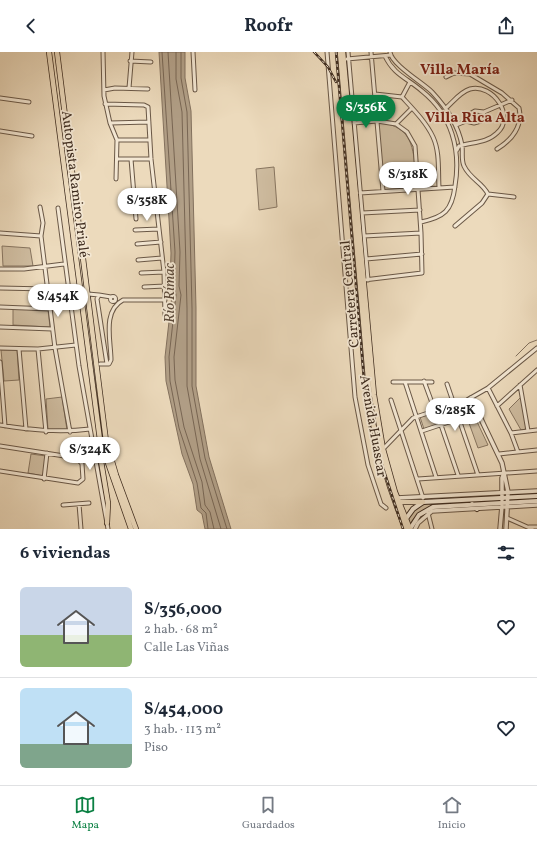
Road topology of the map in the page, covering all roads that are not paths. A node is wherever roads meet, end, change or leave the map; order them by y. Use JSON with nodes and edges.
{"nodes":[{"id":1,"x":49,"y":52,"type":"edge"},
{"id":2,"x":56,"y":52,"type":"edge"},
{"id":3,"x":103,"y":52,"type":"edge"},
{"id":4,"x":132,"y":52,"type":"edge"},
{"id":5,"x":194,"y":52,"type":"edge"},
{"id":6,"x":327,"y":52,"type":"edge"},
{"id":7,"x":340,"y":52,"type":"edge"},
{"id":8,"x":343,"y":52,"type":"edge"},
{"id":9,"x":348,"y":52,"type":"edge"},
{"id":10,"x":371,"y":52,"type":"edge"},
{"id":11,"x":390,"y":54,"type":"edge"},
{"id":12,"x":385,"y":56,"type":"junction"},
{"id":13,"x":372,"y":57,"type":"junction"},
{"id":14,"x":346,"y":59,"type":"junction"},
{"id":15,"x":130,"y":61,"type":"junction"},
{"id":16,"x":151,"y":62,"type":"dead end"},
{"id":17,"x":446,"y":77,"type":"dead end"},
{"id":18,"x":410,"y":82,"type":"junction"},
{"id":19,"x":130,"y":88,"type":"junction"},
{"id":20,"x":148,"y":89,"type":"dead end"},
{"id":21,"x":104,"y":90,"type":"junction"},
{"id":22,"x":195,"y":90,"type":"dead end"},
{"id":23,"x":375,"y":94,"type":"junction"},
{"id":24,"x":402,"y":97,"type":"junction"},
{"id":25,"x":0,"y":98,"type":"edge"},
{"id":26,"x":512,"y":100,"type":"junction"},
{"id":27,"x":29,"y":102,"type":"dead end"},
{"id":28,"x":105,"y":104,"type":"junction"},
{"id":29,"x":501,"y":105,"type":"junction"},
{"id":30,"x":412,"y":108,"type":"junction"},
{"id":31,"x":446,"y":108,"type":"junction"},
{"id":32,"x":484,"y":112,"type":"junction"},
{"id":33,"x":377,"y":121,"type":"junction"},
{"id":34,"x":466,"y":121,"type":"junction"},
{"id":35,"x":149,"y":122,"type":"junction"},
{"id":36,"x":110,"y":123,"type":"junction"},
{"id":37,"x":354,"y":123,"type":"junction"},
{"id":38,"x":396,"y":124,"type":"junction"},
{"id":39,"x":456,"y":125,"type":"junction"},
{"id":40,"x":0,"y":131,"type":"edge"},
{"id":41,"x":32,"y":136,"type":"dead end"},
{"id":42,"x":117,"y":140,"type":"junction"},
{"id":43,"x":150,"y":140,"type":"junction"},
{"id":44,"x":462,"y":145,"type":"junction"},
{"id":45,"x":497,"y":149,"type":"dead end"},
{"id":46,"x":457,"y":150,"type":"junction"},
{"id":47,"x":117,"y":159,"type":"junction"},
{"id":48,"x":130,"y":159,"type":"junction"},
{"id":49,"x":151,"y":159,"type":"junction"},
{"id":50,"x":417,"y":166,"type":"junction"},
{"id":51,"x":381,"y":169,"type":"junction"},
{"id":52,"x":116,"y":180,"type":"dead end"},
{"id":53,"x":455,"y":186,"type":"junction"},
{"id":54,"x":439,"y":187,"type":"junction"},
{"id":55,"x":419,"y":188,"type":"junction"},
{"id":56,"x":383,"y":191,"type":"junction"},
{"id":57,"x":360,"y":193,"type":"junction"},
{"id":58,"x":488,"y":194,"type":"junction"},
{"id":59,"x":514,"y":197,"type":"dead end"},
{"id":60,"x":40,"y":207,"type":"dead end"},
{"id":61,"x":58,"y":208,"type":"dead end"},
{"id":62,"x":420,"y":210,"type":"junction"},
{"id":63,"x":362,"y":213,"type":"junction"},
{"id":64,"x":136,"y":219,"type":"dead end"},
{"id":65,"x":421,"y":222,"type":"junction"},
{"id":66,"x":455,"y":226,"type":"dead end"},
{"id":67,"x":159,"y":229,"type":"junction"},
{"id":68,"x":135,"y":230,"type":"dead end"},
{"id":69,"x":0,"y":233,"type":"edge"},
{"id":70,"x":422,"y":233,"type":"junction"},
{"id":71,"x":40,"y":236,"type":"junction"},
{"id":72,"x":364,"y":236,"type":"junction"},
{"id":73,"x":161,"y":242,"type":"junction"},
{"id":74,"x":137,"y":244,"type":"dead end"},
{"id":75,"x":422,"y":254,"type":"junction"},
{"id":76,"x":162,"y":258,"type":"junction"},
{"id":77,"x":361,"y":259,"type":"junction"},
{"id":78,"x":138,"y":260,"type":"dead end"},
{"id":79,"x":64,"y":264,"type":"junction"},
{"id":80,"x":44,"y":267,"type":"junction"},
{"id":81,"x":0,"y":269,"type":"edge"},
{"id":82,"x":164,"y":272,"type":"junction"},
{"id":83,"x":141,"y":273,"type":"dead end"},
{"id":84,"x":366,"y":280,"type":"junction"},
{"id":85,"x":165,"y":286,"type":"junction"},
{"id":86,"x":144,"y":287,"type":"dead end"},
{"id":87,"x":0,"y":288,"type":"edge"},
{"id":88,"x":47,"y":289,"type":"junction"},
{"id":89,"x":88,"y":294,"type":"junction"},
{"id":90,"x":99,"y":295,"type":"junction"},
{"id":91,"x":111,"y":297,"type":"dead end"},
{"id":92,"x":165,"y":300,"type":"junction"},
{"id":93,"x":0,"y":307,"type":"edge"},
{"id":94,"x":50,"y":309,"type":"junction"},
{"id":95,"x":165,"y":316,"type":"dead end"},
{"id":96,"x":0,"y":327,"type":"edge"},
{"id":97,"x":52,"y":329,"type":"junction"},
{"id":98,"x":76,"y":345,"type":"junction"},
{"id":99,"x":0,"y":348,"type":"edge"},
{"id":100,"x":55,"y":348,"type":"junction"},
{"id":101,"x":537,"y":348,"type":"edge"},
{"id":102,"x":18,"y":349,"type":"junction"},
{"id":103,"x":38,"y":349,"type":"junction"},
{"id":104,"x":0,"y":362,"type":"edge"},
{"id":105,"x":100,"y":364,"type":"dead end"},
{"id":106,"x":107,"y":364,"type":"junction"},
{"id":107,"x":537,"y":370,"type":"edge"},
{"id":108,"x":424,"y":381,"type":"junction"},
{"id":109,"x":393,"y":382,"type":"dead end"},
{"id":110,"x":405,"y":382,"type":"junction"},
{"id":111,"x":432,"y":382,"type":"dead end"},
{"id":112,"x":447,"y":384,"type":"dead end"},
{"id":113,"x":520,"y":385,"type":"junction"},
{"id":114,"x":488,"y":388,"type":"junction"},
{"id":115,"x":471,"y":398,"type":"junction"},
{"id":116,"x":392,"y":400,"type":"dead end"},
{"id":117,"x":454,"y":404,"type":"junction"},
{"id":118,"x":497,"y":406,"type":"junction"},
{"id":119,"x":435,"y":411,"type":"junction"},
{"id":120,"x":418,"y":416,"type":"junction"},
{"id":121,"x":458,"y":419,"type":"junction"},
{"id":122,"x":0,"y":425,"type":"edge"},
{"id":123,"x":441,"y":425,"type":"junction"},
{"id":124,"x":5,"y":426,"type":"junction"},
{"id":125,"x":26,"y":429,"type":"junction"},
{"id":126,"x":90,"y":430,"type":"junction"},
{"id":127,"x":401,"y":430,"type":"junction"},
{"id":128,"x":537,"y":430,"type":"edge"},
{"id":129,"x":422,"y":431,"type":"junction"},
{"id":130,"x":528,"y":431,"type":"junction"},
{"id":131,"x":46,"y":432,"type":"junction"},
{"id":132,"x":70,"y":432,"type":"junction"},
{"id":133,"x":511,"y":433,"type":"junction"},
{"id":134,"x":101,"y":443,"type":"junction"},
{"id":135,"x":0,"y":446,"type":"edge"},
{"id":136,"x":383,"y":449,"type":"junction"},
{"id":137,"x":537,"y":450,"type":"edge"},
{"id":138,"x":518,"y":452,"type":"junction"},
{"id":139,"x":48,"y":453,"type":"junction"},
{"id":140,"x":499,"y":454,"type":"junction"},
{"id":141,"x":0,"y":471,"type":"edge"},
{"id":142,"x":537,"y":471,"type":"edge"},
{"id":143,"x":504,"y":472,"type":"junction"},
{"id":144,"x":478,"y":474,"type":"junction"},
{"id":145,"x":458,"y":475,"type":"junction"},
{"id":146,"x":436,"y":477,"type":"junction"},
{"id":147,"x":44,"y":479,"type":"junction"},
{"id":148,"x":418,"y":479,"type":"junction"},
{"id":149,"x":537,"y":491,"type":"edge"},
{"id":150,"x":502,"y":492,"type":"junction"},
{"id":151,"x":508,"y":492,"type":"junction"},
{"id":152,"x":475,"y":494,"type":"junction"},
{"id":153,"x":537,"y":496,"type":"edge"},
{"id":154,"x":502,"y":498,"type":"junction"},
{"id":155,"x":476,"y":499,"type":"junction"},
{"id":156,"x":398,"y":500,"type":"junction"},
{"id":157,"x":423,"y":500,"type":"junction"},
{"id":158,"x":537,"y":501,"type":"edge"},
{"id":159,"x":508,"y":502,"type":"junction"},
{"id":160,"x":89,"y":503,"type":"dead end"},
{"id":161,"x":457,"y":503,"type":"junction"},
{"id":162,"x":79,"y":504,"type":"junction"},
{"id":163,"x":472,"y":504,"type":"junction"},
{"id":164,"x":63,"y":505,"type":"dead end"},
{"id":165,"x":502,"y":505,"type":"junction"},
{"id":166,"x":537,"y":505,"type":"edge"},
{"id":167,"x":440,"y":506,"type":"junction"},
{"id":168,"x":386,"y":508,"type":"dead end"},
{"id":169,"x":477,"y":509,"type":"junction"},
{"id":170,"x":437,"y":511,"type":"junction"},
{"id":171,"x":428,"y":513,"type":"junction"},
{"id":172,"x":406,"y":518,"type":"junction"},
{"id":173,"x":507,"y":518,"type":"junction"},
{"id":174,"x":107,"y":523,"type":"junction"},
{"id":175,"x":404,"y":524,"type":"junction"},
{"id":176,"x":537,"y":527,"type":"edge"},
{"id":177,"x":531,"y":528,"type":"edge"},
{"id":178,"x":81,"y":529,"type":"edge"},
{"id":179,"x":108,"y":529,"type":"edge"},
{"id":180,"x":131,"y":529,"type":"edge"},
{"id":181,"x":136,"y":529,"type":"edge"},
{"id":182,"x":406,"y":529,"type":"edge"},
{"id":183,"x":410,"y":529,"type":"edge"},
{"id":184,"x":415,"y":529,"type":"edge"},
{"id":185,"x":432,"y":529,"type":"edge"},
{"id":186,"x":500,"y":529,"type":"edge"},
{"id":187,"x":506,"y":529,"type":"edge"}],
"edges":[{"from":1,"to":134,"type":"highway","name":"Autopista Ramiro Prialé"},
{"from":2,"to":89,"type":"highway","name":"Autopista Ramiro Prialé"},
{"from":3,"to":21,"type":"street"},
{"from":4,"to":15,"type":"street"},
{"from":5,"to":22,"type":"street"},
{"from":6,"to":168,"type":"street","name":"Avenida Huascar"},
{"from":7,"to":77,"type":"highway","name":"Carretera Central"},
{"from":8,"to":14,"type":"highway","name":"Carretera Central"},
{"from":9,"to":14,"type":"street"},
{"from":10,"to":13,"type":"street"},
{"from":11,"to":12,"type":"street"},
{"from":11,"to":31,"type":"street"},
{"from":12,"to":13,"type":"street"},
{"from":12,"to":18,"type":"street"},
{"from":13,"to":14,"type":"street"},
{"from":13,"to":23,"type":"street"},
{"from":14,"to":37,"type":"street"},
{"from":14,"to":77,"type":"highway","name":"Carretera Central"},
{"from":15,"to":16,"type":"street"},
{"from":15,"to":19,"type":"street"},
{"from":17,"to":26,"type":"street"},
{"from":18,"to":24,"type":"street"},
{"from":18,"to":46,"type":"street"},
{"from":19,"to":20,"type":"street"},
{"from":19,"to":21,"type":"street"},
{"from":21,"to":28,"type":"street"},
{"from":23,"to":24,"type":"street"},
{"from":23,"to":33,"type":"street"},
{"from":24,"to":30,"type":"street"},
{"from":25,"to":27,"type":"street"},
{"from":26,"to":29,"type":"street"},
{"from":26,"to":45,"type":"street"},
{"from":28,"to":35,"type":"street"},
{"from":28,"to":36,"type":"street"},
{"from":29,"to":31,"type":"street"},
{"from":29,"to":32,"type":"street"},
{"from":29,"to":44,"type":"street"},
{"from":30,"to":38,"type":"street"},
{"from":30,"to":54,"type":"street"},
{"from":31,"to":39,"type":"street"},
{"from":32,"to":34,"type":"street"},
{"from":32,"to":34,"type":"street"},
{"from":33,"to":37,"type":"street"},
{"from":33,"to":38,"type":"street"},
{"from":33,"to":51,"type":"street"},
{"from":34,"to":39,"type":"street"},
{"from":35,"to":36,"type":"street"},
{"from":35,"to":43,"type":"street"},
{"from":36,"to":42,"type":"street"},
{"from":37,"to":57,"type":"street"},
{"from":38,"to":50,"type":"street"},
{"from":39,"to":44,"type":"street"},
{"from":40,"to":41,"type":"street"},
{"from":42,"to":43,"type":"street"},
{"from":42,"to":47,"type":"street"},
{"from":43,"to":49,"type":"street"},
{"from":44,"to":46,"type":"street"},
{"from":44,"to":58,"type":"street"},
{"from":46,"to":53,"type":"street"},
{"from":47,"to":48,"type":"street"},
{"from":47,"to":52,"type":"street"},
{"from":48,"to":49,"type":"street"},
{"from":48,"to":64,"type":"street"},
{"from":49,"to":67,"type":"street"},
{"from":50,"to":51,"type":"street"},
{"from":50,"to":55,"type":"street"},
{"from":51,"to":56,"type":"street"},
{"from":53,"to":54,"type":"street"},
{"from":53,"to":65,"type":"street"},
{"from":54,"to":55,"type":"street"},
{"from":55,"to":56,"type":"street"},
{"from":55,"to":62,"type":"street"},
{"from":56,"to":57,"type":"street"},
{"from":57,"to":63,"type":"street"},
{"from":58,"to":59,"type":"street"},
{"from":58,"to":66,"type":"street"},
{"from":60,"to":71,"type":"street"},
{"from":61,"to":79,"type":"street"},
{"from":62,"to":63,"type":"street"},
{"from":62,"to":65,"type":"street"},
{"from":63,"to":72,"type":"street"},
{"from":65,"to":70,"type":"street"},
{"from":67,"to":68,"type":"street"},
{"from":67,"to":73,"type":"street"},
{"from":69,"to":71,"type":"street"},
{"from":70,"to":72,"type":"street"},
{"from":70,"to":75,"type":"street"},
{"from":71,"to":80,"type":"street"},
{"from":72,"to":77,"type":"street"},
{"from":73,"to":74,"type":"street"},
{"from":73,"to":76,"type":"street"},
{"from":75,"to":77,"type":"street"},
{"from":75,"to":84,"type":"street"},
{"from":76,"to":78,"type":"street"},
{"from":76,"to":82,"type":"street"},
{"from":77,"to":84,"type":"highway","name":"Carretera Central"},
{"from":77,"to":175,"type":"highway","name":"Carretera Central"},
{"from":79,"to":80,"type":"street"},
{"from":79,"to":98,"type":"street"},
{"from":80,"to":81,"type":"street"},
{"from":80,"to":88,"type":"street"},
{"from":82,"to":83,"type":"street"},
{"from":82,"to":85,"type":"street"},
{"from":84,"to":136,"type":"highway","name":"Carretera Central"},
{"from":85,"to":86,"type":"street"},
{"from":85,"to":92,"type":"street"},
{"from":87,"to":88,"type":"street"},
{"from":88,"to":94,"type":"street"},
{"from":89,"to":90,"type":"street"},
{"from":89,"to":181,"type":"highway","name":"Autopista Ramiro Prialé"},
{"from":90,"to":91,"type":"street"},
{"from":90,"to":106,"type":"street"},
{"from":92,"to":95,"type":"street"},
{"from":92,"to":106,"type":"street"},
{"from":93,"to":94,"type":"street"},
{"from":94,"to":97,"type":"street"},
{"from":96,"to":97,"type":"street"},
{"from":97,"to":100,"type":"street"},
{"from":98,"to":100,"type":"street"},
{"from":98,"to":126,"type":"street"},
{"from":99,"to":102,"type":"street"},
{"from":100,"to":103,"type":"street"},
{"from":100,"to":132,"type":"street"},
{"from":101,"to":114,"type":"street"},
{"from":102,"to":103,"type":"street"},
{"from":102,"to":125,"type":"street"},
{"from":103,"to":131,"type":"street"},
{"from":104,"to":124,"type":"street"},
{"from":105,"to":106,"type":"street"},
{"from":107,"to":113,"type":"street"},
{"from":108,"to":110,"type":"street"},
{"from":108,"to":111,"type":"street"},
{"from":108,"to":119,"type":"street"},
{"from":109,"to":110,"type":"street"},
{"from":110,"to":120,"type":"street"},
{"from":112,"to":117,"type":"street"},
{"from":113,"to":118,"type":"street"},
{"from":113,"to":130,"type":"street"},
{"from":114,"to":115,"type":"street"},
{"from":114,"to":118,"type":"street"},
{"from":115,"to":117,"type":"street"},
{"from":115,"to":140,"type":"street"},
{"from":116,"to":127,"type":"street"},
{"from":117,"to":119,"type":"street"},
{"from":117,"to":121,"type":"street"},
{"from":118,"to":133,"type":"street"},
{"from":119,"to":120,"type":"street"},
{"from":120,"to":127,"type":"street"},
{"from":120,"to":129,"type":"street"},
{"from":121,"to":123,"type":"street"},
{"from":121,"to":144,"type":"street"},
{"from":122,"to":124,"type":"street"},
{"from":123,"to":129,"type":"street"},
{"from":123,"to":145,"type":"street"},
{"from":124,"to":125,"type":"street"},
{"from":125,"to":131,"type":"street"},
{"from":126,"to":132,"type":"street"},
{"from":126,"to":174,"type":"street"},
{"from":127,"to":136,"type":"street"},
{"from":127,"to":148,"type":"street"},
{"from":128,"to":130,"type":"street"},
{"from":129,"to":146,"type":"street"},
{"from":130,"to":133,"type":"street"},
{"from":131,"to":132,"type":"street"},
{"from":133,"to":138,"type":"street"},
{"from":134,"to":174,"type":"highway"},
{"from":134,"to":180,"type":"highway","name":"Autopista Ramiro Prialé"},
{"from":135,"to":139,"type":"street"},
{"from":136,"to":156,"type":"highway","name":"Carretera Central"},
{"from":137,"to":138,"type":"street"},
{"from":138,"to":140,"type":"street"},
{"from":139,"to":147,"type":"street"},
{"from":139,"to":147,"type":"street"},
{"from":140,"to":143,"type":"street"},
{"from":141,"to":147,"type":"street"},
{"from":142,"to":143,"type":"street"},
{"from":143,"to":144,"type":"street"},
{"from":143,"to":150,"type":"street"},
{"from":143,"to":151,"type":"street"},
{"from":144,"to":145,"type":"street"},
{"from":145,"to":146,"type":"street"},
{"from":146,"to":148,"type":"street"},
{"from":148,"to":157,"type":"street"},
{"from":149,"to":151,"type":"street"},
{"from":150,"to":151,"type":"street"},
{"from":150,"to":152,"type":"street"},
{"from":150,"to":154,"type":"street"},
{"from":151,"to":159,"type":"street"},
{"from":152,"to":155,"type":"main road"},
{"from":152,"to":157,"type":"street"},
{"from":153,"to":159,"type":"main road"},
{"from":154,"to":155,"type":"main road"},
{"from":154,"to":159,"type":"main road"},
{"from":154,"to":165,"type":"street"},
{"from":155,"to":161,"type":"main road"},
{"from":156,"to":157,"type":"highway"},
{"from":156,"to":172,"type":"highway","name":"Carretera Central"},
{"from":157,"to":161,"type":"main road"},
{"from":157,"to":172,"type":"main road"},
{"from":158,"to":159,"type":"main road"},
{"from":159,"to":165,"type":"main road"},
{"from":159,"to":166,"type":"street"},
{"from":159,"to":173,"type":"street"},
{"from":160,"to":162,"type":"street"},
{"from":161,"to":163,"type":"main road"},
{"from":161,"to":167,"type":"main road"},
{"from":162,"to":164,"type":"street"},
{"from":162,"to":178,"type":"street"},
{"from":163,"to":165,"type":"main road"},
{"from":163,"to":169,"type":"main road"},
{"from":165,"to":169,"type":"street"},
{"from":165,"to":186,"type":"street"},
{"from":167,"to":170,"type":"main road"},
{"from":167,"to":183,"type":"main road"},
{"from":169,"to":170,"type":"street"},
{"from":170,"to":171,"type":"street"},
{"from":171,"to":184,"type":"street"},
{"from":171,"to":185,"type":"street"},
{"from":172,"to":175,"type":"main road"},
{"from":172,"to":183,"type":"highway","name":"Carretera Central"},
{"from":173,"to":177,"type":"street"},
{"from":173,"to":187,"type":"street"},
{"from":174,"to":179,"type":"street"},
{"from":175,"to":182,"type":"highway","name":"Carretera Central"},
{"from":176,"to":177,"type":"street"}]}
